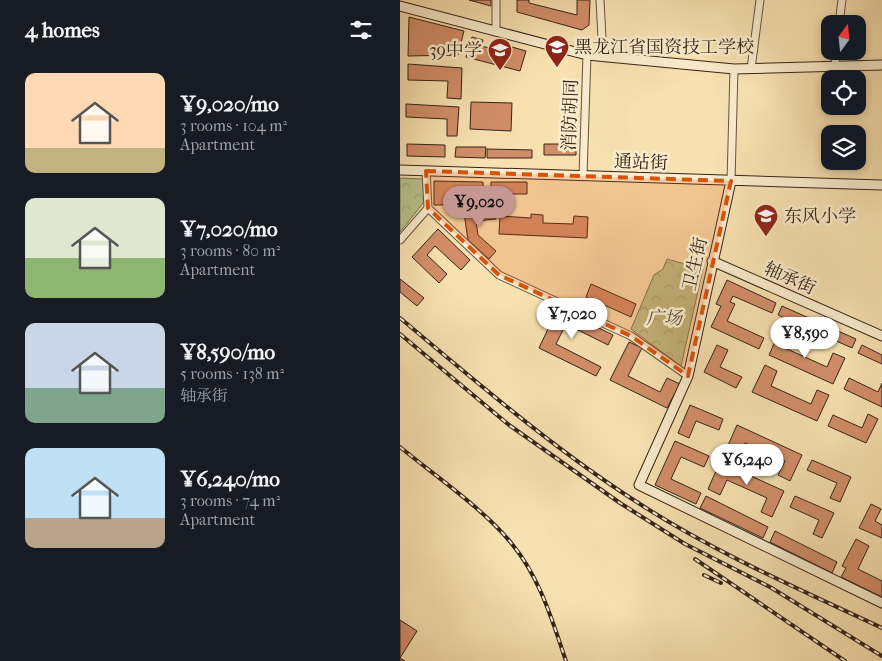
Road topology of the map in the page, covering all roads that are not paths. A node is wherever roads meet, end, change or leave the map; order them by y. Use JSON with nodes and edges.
{"nodes":[{"id":1,"x":496,"y":0,"type":"edge"},
{"id":2,"x":600,"y":0,"type":"edge"},
{"id":3,"x":760,"y":0,"type":"edge"},
{"id":4,"x":842,"y":0,"type":"edge"},
{"id":5,"x":400,"y":6,"type":"edge"},
{"id":6,"x":840,"y":15,"type":"edge"},
{"id":7,"x":496,"y":31,"type":"junction"},
{"id":8,"x":587,"y":55,"type":"junction"},
{"id":9,"x":603,"y":57,"type":"junction"},
{"id":10,"x":835,"y":60,"type":"edge"},
{"id":11,"x":882,"y":65,"type":"edge"},
{"id":12,"x":835,"y":66,"type":"junction"},
{"id":13,"x":751,"y":69,"type":"junction"},
{"id":14,"x":734,"y":70,"type":"junction"},
{"id":15,"x":400,"y":170,"type":"edge"},
{"id":16,"x":426,"y":171,"type":"junction"},
{"id":17,"x":583,"y":176,"type":"junction"},
{"id":18,"x":731,"y":181,"type":"junction"},
{"id":19,"x":882,"y":185,"type":"edge"},
{"id":20,"x":428,"y":208,"type":"junction"},
{"id":21,"x":400,"y":240,"type":"edge"},
{"id":22,"x":712,"y":261,"type":"junction"},
{"id":23,"x":882,"y":336,"type":"edge"},
{"id":24,"x":688,"y":376,"type":"junction"},
{"id":25,"x":882,"y":603,"type":"edge"}],
"edges":[{"from":1,"to":7,"type":"street"},
{"from":2,"to":9,"type":"street"},
{"from":3,"to":13,"type":"street"},
{"from":4,"to":6,"type":"street"},
{"from":5,"to":7,"type":"street"},
{"from":7,"to":8,"type":"street"},
{"from":8,"to":9,"type":"street"},
{"from":8,"to":17,"type":"street","name":"消防胡同"},
{"from":9,"to":14,"type":"street"},
{"from":10,"to":12,"type":"street"},
{"from":11,"to":12,"type":"street"},
{"from":12,"to":13,"type":"street"},
{"from":13,"to":14,"type":"street"},
{"from":14,"to":18,"type":"street","name":"卫生街"},
{"from":15,"to":16,"type":"street","name":"通站街"},
{"from":16,"to":17,"type":"street","name":"通站街"},
{"from":16,"to":20,"type":"street"},
{"from":17,"to":18,"type":"street","name":"通站街"},
{"from":18,"to":19,"type":"street","name":"通站街"},
{"from":18,"to":22,"type":"street","name":"卫生街"},
{"from":20,"to":21,"type":"street"},
{"from":20,"to":24,"type":"street"},
{"from":22,"to":23,"type":"street","name":"轴承街"},
{"from":22,"to":24,"type":"street","name":"卫生街"},
{"from":24,"to":25,"type":"street","name":"卫生街"}]}
